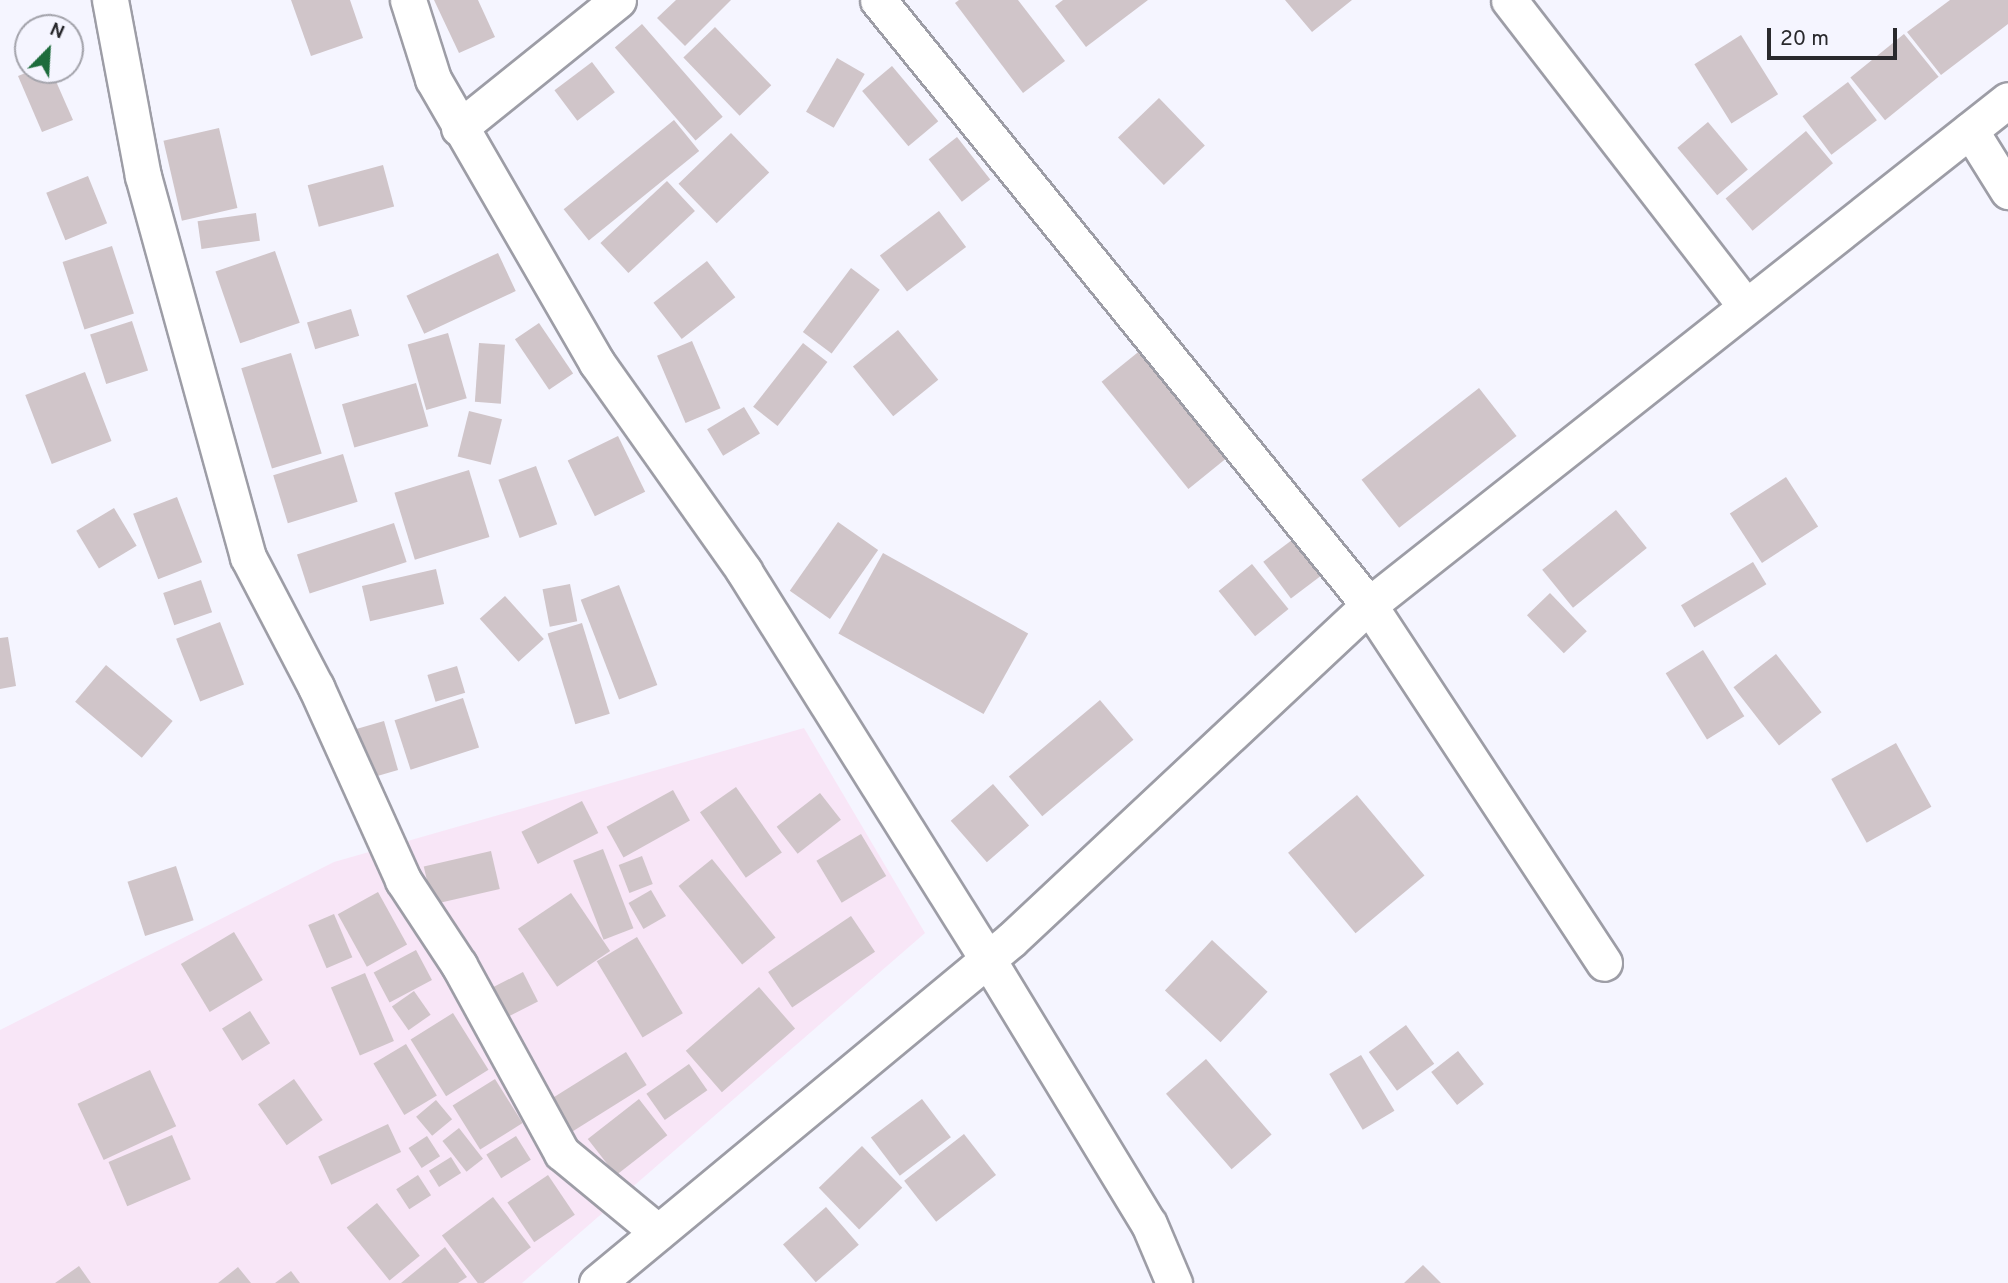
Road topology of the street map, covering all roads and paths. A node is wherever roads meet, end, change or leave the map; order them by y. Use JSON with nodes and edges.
{"nodes":[{"id":1,"x":110,"y":0,"type":"edge"},
{"id":2,"x":408,"y":0,"type":"edge"},
{"id":3,"x":618,"y":0,"type":"edge"},
{"id":4,"x":878,"y":0,"type":"edge"},
{"id":5,"x":1509,"y":0,"type":"edge"},
{"id":6,"x":2008,"y":100,"type":"edge"},
{"id":7,"x":459,"y":128,"type":"junction"},
{"id":8,"x":1970,"y":130,"type":"junction"},
{"id":9,"x":2008,"y":191,"type":"edge"},
{"id":10,"x":1745,"y":305,"type":"junction"},
{"id":11,"x":1369,"y":605,"type":"junction"},
{"id":12,"x":1604,"y":963,"type":"dead end"},
{"id":13,"x":658,"y":1232,"type":"junction"},
{"id":14,"x":597,"y":1283,"type":"edge"},
{"id":15,"x":1174,"y":1283,"type":"edge"}],
"edges":[{"from":1,"to":13,"type":"street"},
{"from":2,"to":7,"type":"street"},
{"from":3,"to":7,"type":"street"},
{"from":4,"to":11,"type":"street"},
{"from":5,"to":10,"type":"street"},
{"from":6,"to":8,"type":"street"},
{"from":7,"to":15,"type":"street"},
{"from":8,"to":9,"type":"street"},
{"from":8,"to":10,"type":"street"},
{"from":10,"to":11,"type":"street"},
{"from":11,"to":12,"type":"street"},
{"from":11,"to":13,"type":"street"},
{"from":13,"to":14,"type":"street"}]}
